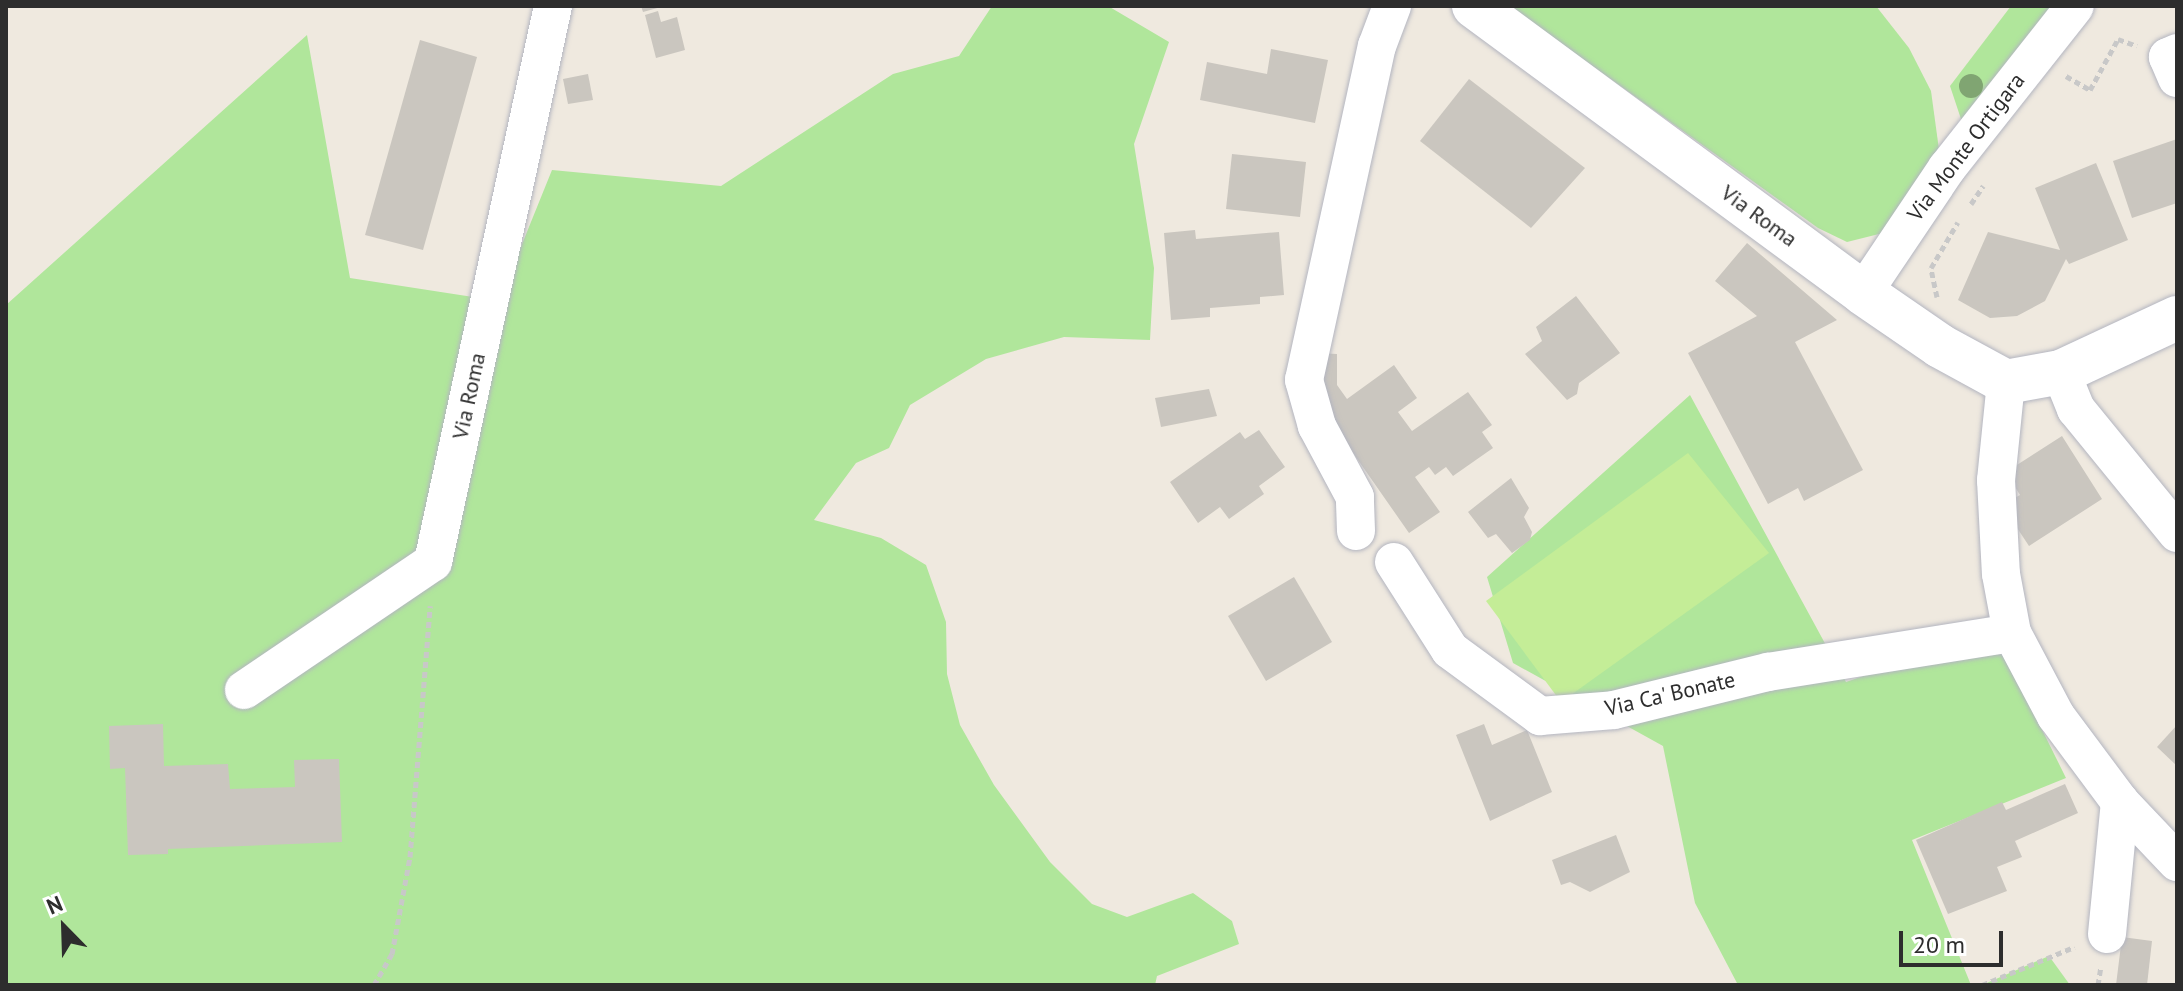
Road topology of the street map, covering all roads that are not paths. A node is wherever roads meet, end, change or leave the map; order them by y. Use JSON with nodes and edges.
{"nodes":[{"id":1,"x":553,"y":6,"type":"edge"},
{"id":2,"x":1392,"y":6,"type":"edge"},
{"id":3,"x":1474,"y":6,"type":"edge"},
{"id":4,"x":2075,"y":6,"type":"edge"},
{"id":5,"x":1863,"y":293,"type":"junction"},
{"id":6,"x":2177,"y":318,"type":"edge"},
{"id":7,"x":2061,"y":372,"type":"junction"},
{"id":8,"x":2006,"y":382,"type":"junction"},
{"id":9,"x":1356,"y":531,"type":"dead end"},
{"id":10,"x":2177,"y":533,"type":"edge"},
{"id":11,"x":1394,"y":562,"type":"dead end"},
{"id":12,"x":2012,"y":633,"type":"junction"},
{"id":13,"x":244,"y":690,"type":"dead end"},
{"id":14,"x":2120,"y":802,"type":"junction"},
{"id":15,"x":2177,"y":862,"type":"edge"},
{"id":16,"x":2107,"y":934,"type":"road end"}],
"edges":[{"from":1,"to":13,"type":"street","name":"Via Roma"},
{"from":2,"to":9,"type":"street"},
{"from":3,"to":5,"type":"street","name":"Via Roma"},
{"from":4,"to":5,"type":"street","name":"Via Monte Ortigara"},
{"from":5,"to":8,"type":"street","name":"Via Roma"},
{"from":6,"to":7,"type":"street"},
{"from":7,"to":8,"type":"street"},
{"from":7,"to":10,"type":"street"},
{"from":8,"to":12,"type":"street"},
{"from":11,"to":12,"type":"street","name":"Via Ca' Bonate"},
{"from":12,"to":14,"type":"street"},
{"from":14,"to":15,"type":"street"},
{"from":14,"to":16,"type":"street"}]}
